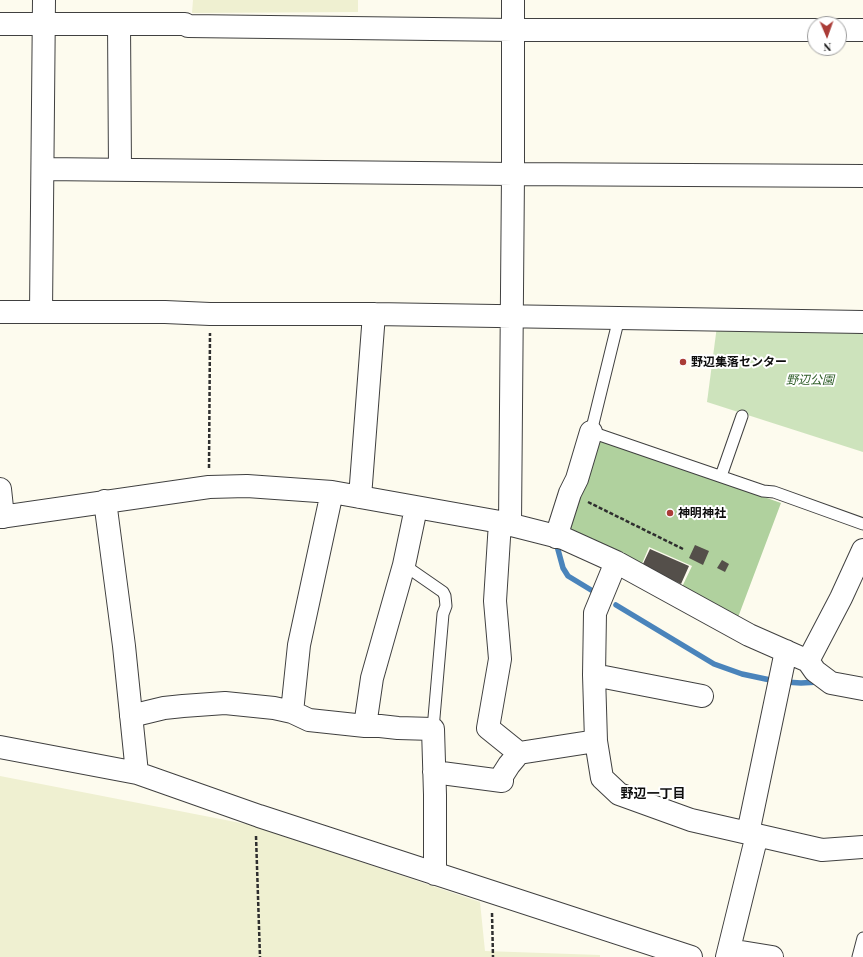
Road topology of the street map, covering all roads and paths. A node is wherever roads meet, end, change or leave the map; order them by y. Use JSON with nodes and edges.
{"nodes":[{"id":1,"x":44,"y":0,"type":"edge"},
{"id":2,"x":513,"y":0,"type":"edge"},
{"id":3,"x":0,"y":24,"type":"edge"},
{"id":4,"x":44,"y":24,"type":"junction"},
{"id":5,"x":119,"y":24,"type":"junction"},
{"id":6,"x":514,"y":30,"type":"junction"},
{"id":7,"x":807,"y":30,"type":"edge"},
{"id":8,"x":847,"y":30,"type":"edge"},
{"id":9,"x":863,"y":30,"type":"edge"},
{"id":10,"x":43,"y":169,"type":"junction"},
{"id":11,"x":120,"y":170,"type":"junction"},
{"id":12,"x":513,"y":174,"type":"junction"},
{"id":13,"x":863,"y":176,"type":"edge"},
{"id":14,"x":0,"y":312,"type":"edge"},
{"id":15,"x":41,"y":312,"type":"junction"},
{"id":16,"x":210,"y":314,"type":"junction"},
{"id":17,"x":374,"y":314,"type":"junction"},
{"id":18,"x":511,"y":316,"type":"junction"},
{"id":19,"x":619,"y":318,"type":"junction"},
{"id":20,"x":863,"y":322,"type":"edge"},
{"id":21,"x":742,"y":416,"type":"dead end"},
{"id":22,"x":591,"y":432,"type":"junction"},
{"id":23,"x":721,"y":476,"type":"junction"},
{"id":24,"x":209,"y":487,"type":"junction"},
{"id":25,"x":0,"y":489,"type":"edge"},
{"id":26,"x":332,"y":492,"type":"junction"},
{"id":27,"x":570,"y":493,"type":"junction"},
{"id":28,"x":360,"y":497,"type":"junction"},
{"id":29,"x":106,"y":501,"type":"junction"},
{"id":30,"x":416,"y":508,"type":"junction"},
{"id":31,"x":2,"y":517,"type":"edge"},
{"id":32,"x":505,"y":523,"type":"junction"},
{"id":33,"x":863,"y":524,"type":"edge"},
{"id":34,"x":556,"y":537,"type":"junction"},
{"id":35,"x":683,"y":549,"type":"dead end"},
{"id":36,"x":863,"y":550,"type":"edge"},
{"id":37,"x":616,"y":562,"type":"junction"},
{"id":38,"x":404,"y":565,"type":"junction"},
{"id":39,"x":786,"y":651,"type":"junction"},
{"id":40,"x":808,"y":661,"type":"junction"},
{"id":41,"x":594,"y":675,"type":"junction"},
{"id":42,"x":863,"y":689,"type":"edge"},
{"id":43,"x":702,"y":696,"type":"dead end"},
{"id":44,"x":292,"y":712,"type":"junction"},
{"id":45,"x":131,"y":716,"type":"junction"},
{"id":46,"x":365,"y":726,"type":"junction"},
{"id":47,"x":433,"y":729,"type":"junction"},
{"id":48,"x":596,"y":741,"type":"junction"},
{"id":49,"x":0,"y":747,"type":"edge"},
{"id":50,"x":519,"y":753,"type":"junction"},
{"id":51,"x":434,"y":772,"type":"junction"},
{"id":52,"x":137,"y":773,"type":"junction"},
{"id":53,"x":256,"y":815,"type":"junction"},
{"id":54,"x":753,"y":834,"type":"junction"},
{"id":55,"x":863,"y":847,"type":"edge"},
{"id":56,"x":435,"y":874,"type":"junction"},
{"id":57,"x":492,"y":892,"type":"junction"},
{"id":58,"x":863,"y":938,"type":"edge"},
{"id":59,"x":728,"y":954,"type":"edge"},
{"id":60,"x":260,"y":957,"type":"edge"},
{"id":61,"x":493,"y":957,"type":"edge"},
{"id":62,"x":691,"y":957,"type":"edge"},
{"id":63,"x":772,"y":957,"type":"edge"},
{"id":64,"x":858,"y":957,"type":"edge"}],
"edges":[{"from":1,"to":4,"type":"street"},
{"from":2,"to":6,"type":"street"},
{"from":3,"to":4,"type":"street"},
{"from":4,"to":5,"type":"street"},
{"from":4,"to":10,"type":"street"},
{"from":5,"to":6,"type":"street"},
{"from":5,"to":11,"type":"street"},
{"from":6,"to":7,"type":"street"},
{"from":6,"to":12,"type":"street"},
{"from":8,"to":9,"type":"street"},
{"from":10,"to":11,"type":"street"},
{"from":10,"to":15,"type":"street"},
{"from":11,"to":12,"type":"street"},
{"from":12,"to":13,"type":"street"},
{"from":12,"to":18,"type":"street"},
{"from":14,"to":15,"type":"street"},
{"from":15,"to":16,"type":"street"},
{"from":16,"to":17,"type":"street"},
{"from":16,"to":24,"type":"path"},
{"from":17,"to":18,"type":"street"},
{"from":17,"to":28,"type":"street"},
{"from":18,"to":19,"type":"street"},
{"from":18,"to":32,"type":"street"},
{"from":19,"to":20,"type":"street"},
{"from":19,"to":22,"type":"lane"},
{"from":21,"to":23,"type":"lane"},
{"from":22,"to":23,"type":"lane"},
{"from":22,"to":27,"type":"street"},
{"from":23,"to":33,"type":"lane"},
{"from":24,"to":26,"type":"street"},
{"from":24,"to":29,"type":"street"},
{"from":25,"to":31,"type":"street"},
{"from":26,"to":28,"type":"street"},
{"from":26,"to":44,"type":"street"},
{"from":27,"to":34,"type":"street"},
{"from":27,"to":35,"type":"path"},
{"from":28,"to":30,"type":"street"},
{"from":29,"to":31,"type":"street"},
{"from":29,"to":45,"type":"street"},
{"from":30,"to":32,"type":"street"},
{"from":30,"to":38,"type":"street"},
{"from":32,"to":34,"type":"street"},
{"from":32,"to":50,"type":"street"},
{"from":34,"to":37,"type":"street"},
{"from":36,"to":40,"type":"street"},
{"from":37,"to":39,"type":"street"},
{"from":37,"to":41,"type":"street"},
{"from":38,"to":46,"type":"street"},
{"from":38,"to":47,"type":"lane"},
{"from":39,"to":40,"type":"street"},
{"from":39,"to":54,"type":"street"},
{"from":40,"to":42,"type":"street"},
{"from":41,"to":43,"type":"street"},
{"from":41,"to":48,"type":"street"},
{"from":44,"to":45,"type":"street"},
{"from":44,"to":46,"type":"street"},
{"from":45,"to":52,"type":"street"},
{"from":46,"to":47,"type":"street"},
{"from":47,"to":51,"type":"street"},
{"from":48,"to":50,"type":"street"},
{"from":48,"to":54,"type":"street"},
{"from":49,"to":52,"type":"street"},
{"from":50,"to":51,"type":"street"},
{"from":51,"to":56,"type":"street"},
{"from":52,"to":53,"type":"street"},
{"from":53,"to":56,"type":"street"},
{"from":53,"to":60,"type":"path"},
{"from":54,"to":55,"type":"street"},
{"from":54,"to":59,"type":"street"},
{"from":56,"to":57,"type":"street"},
{"from":57,"to":61,"type":"path"},
{"from":57,"to":62,"type":"street"},
{"from":58,"to":64,"type":"lane"},
{"from":59,"to":63,"type":"street"}]}
